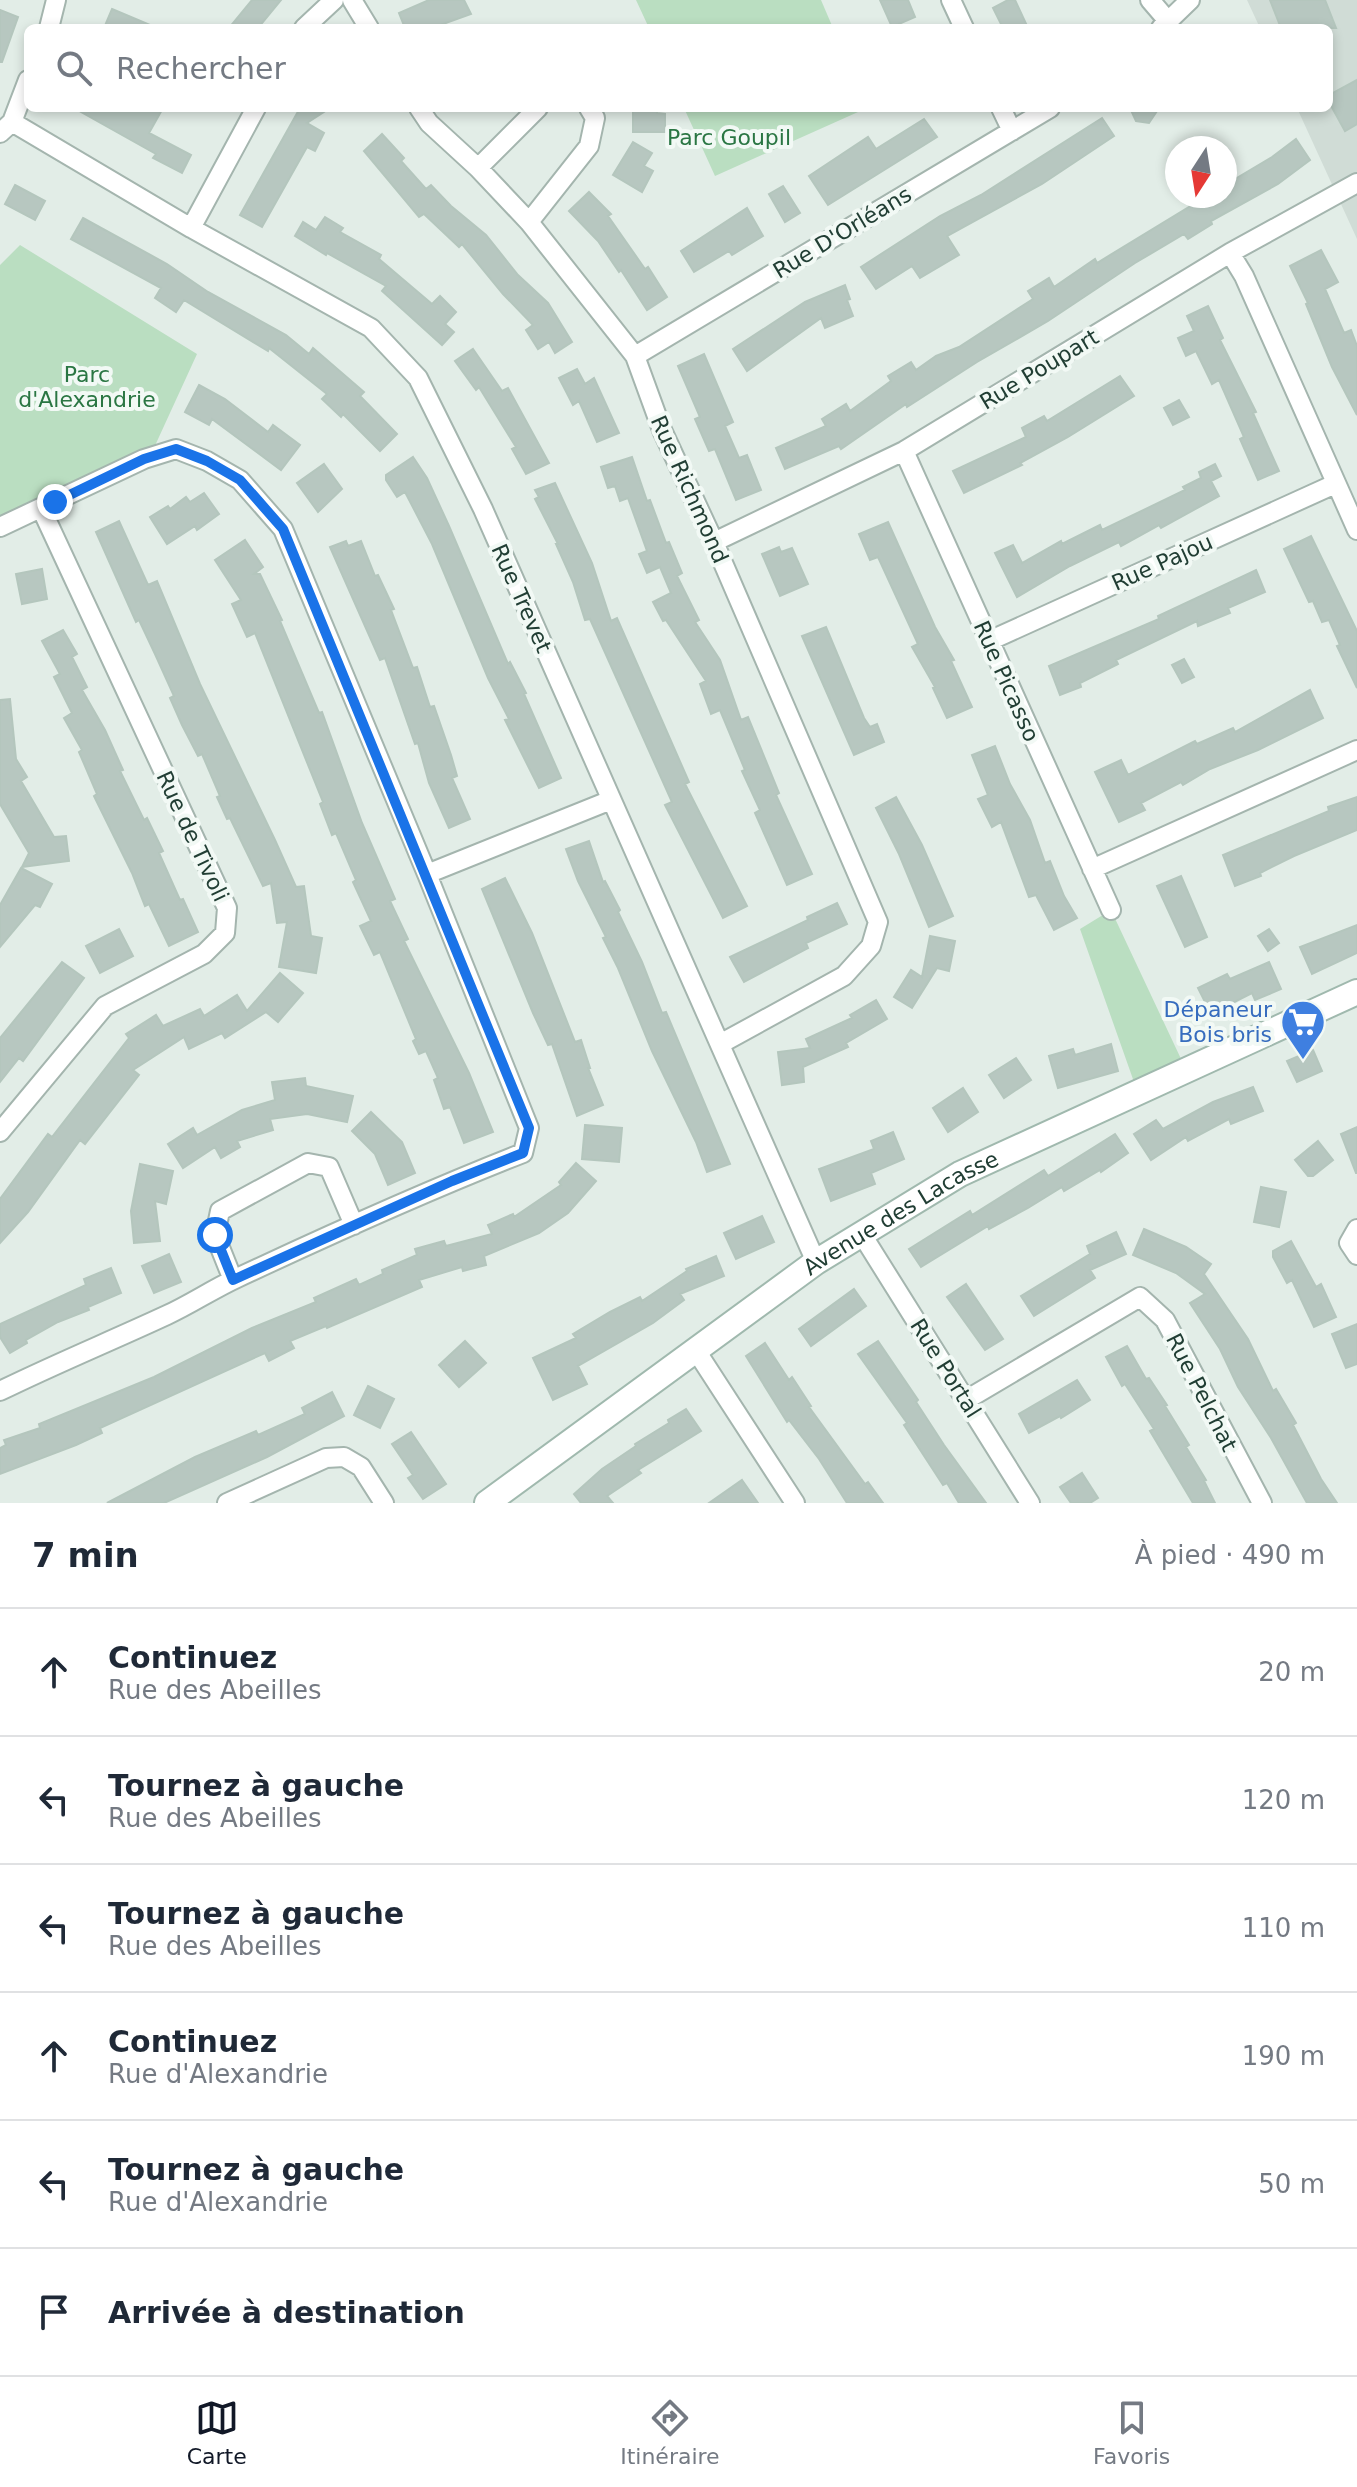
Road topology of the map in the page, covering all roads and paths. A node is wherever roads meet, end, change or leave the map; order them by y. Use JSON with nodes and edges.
{"nodes":[{"id":1,"x":56,"y":0,"type":"edge"},
{"id":2,"x":334,"y":0,"type":"edge"},
{"id":3,"x":352,"y":0,"type":"edge"},
{"id":4,"x":951,"y":0,"type":"edge"},
{"id":5,"x":1150,"y":0,"type":"edge"},
{"id":6,"x":1190,"y":0,"type":"edge"},
{"id":7,"x":50,"y":24,"type":"edge"},
{"id":8,"x":308,"y":24,"type":"edge"},
{"id":9,"x":367,"y":24,"type":"edge"},
{"id":10,"x":962,"y":24,"type":"edge"},
{"id":11,"x":1164,"y":24,"type":"edge"},
{"id":12,"x":24,"y":89,"type":"edge"},
{"id":13,"x":254,"y":112,"type":"edge"},
{"id":14,"x":422,"y":112,"type":"edge"},
{"id":15,"x":534,"y":112,"type":"edge"},
{"id":16,"x":591,"y":112,"type":"edge"},
{"id":17,"x":1003,"y":112,"type":"edge"},
{"id":18,"x":1043,"y":112,"type":"edge"},
{"id":19,"x":6,"y":127,"type":"edge"},
{"id":20,"x":1012,"y":131,"type":"junction"},
{"id":21,"x":478,"y":168,"type":"junction"},
{"id":22,"x":1357,"y":183,"type":"edge"},
{"id":23,"x":529,"y":222,"type":"junction"},
{"id":24,"x":191,"y":228,"type":"junction"},
{"id":25,"x":1230,"y":253,"type":"junction"},
{"id":26,"x":635,"y":356,"type":"junction"},
{"id":27,"x":904,"y":451,"type":"junction"},
{"id":28,"x":1335,"y":484,"type":"junction"},
{"id":29,"x":41,"y":508,"type":"junction"},
{"id":30,"x":0,"y":527,"type":"edge"},
{"id":31,"x":1357,"y":530,"type":"edge"},
{"id":32,"x":714,"y":542,"type":"junction"},
{"id":33,"x":989,"y":641,"type":"junction"},
{"id":34,"x":1357,"y":750,"type":"edge"},
{"id":35,"x":611,"y":800,"type":"junction"},
{"id":36,"x":1092,"y":869,"type":"junction"},
{"id":37,"x":427,"y":874,"type":"junction"},
{"id":38,"x":1111,"y":910,"type":"dead end"},
{"id":39,"x":1357,"y":992,"type":"edge"},
{"id":40,"x":720,"y":1044,"type":"junction"},
{"id":41,"x":0,"y":1132,"type":"edge"},
{"id":42,"x":354,"y":1225,"type":"junction"},
{"id":43,"x":1357,"y":1229,"type":"edge"},
{"id":44,"x":861,"y":1233,"type":"junction"},
{"id":45,"x":1357,"y":1255,"type":"edge"},
{"id":46,"x":816,"y":1262,"type":"junction"},
{"id":47,"x":233,"y":1280,"type":"junction"},
{"id":48,"x":695,"y":1349,"type":"junction"},
{"id":49,"x":0,"y":1391,"type":"edge"},
{"id":50,"x":966,"y":1400,"type":"junction"},
{"id":51,"x":227,"y":1503,"type":"edge"},
{"id":52,"x":384,"y":1503,"type":"edge"},
{"id":53,"x":487,"y":1503,"type":"edge"},
{"id":54,"x":795,"y":1503,"type":"edge"},
{"id":55,"x":1030,"y":1503,"type":"edge"},
{"id":56,"x":1262,"y":1503,"type":"edge"}],
"edges":[{"from":1,"to":7,"type":"street"},
{"from":2,"to":8,"type":"street"},
{"from":3,"to":9,"type":"street"},
{"from":4,"to":10,"type":"street"},
{"from":5,"to":11,"type":"street"},
{"from":6,"to":11,"type":"street"},
{"from":12,"to":19,"type":"street"},
{"from":13,"to":24,"type":"street"},
{"from":14,"to":21,"type":"street","name":"Rue Richmond"},
{"from":15,"to":21,"type":"street"},
{"from":16,"to":23,"type":"street"},
{"from":17,"to":20,"type":"street"},
{"from":18,"to":20,"type":"street","name":"Rue D'Orléans"},
{"from":19,"to":24,"type":"street","name":"Rue Trevet"},
{"from":20,"to":26,"type":"street","name":"Rue D'Orléans"},
{"from":21,"to":23,"type":"street","name":"Rue Richmond"},
{"from":22,"to":25,"type":"street","name":"Rue Poupart"},
{"from":23,"to":26,"type":"street","name":"Rue Richmond"},
{"from":24,"to":35,"type":"street","name":"Rue Trevet"},
{"from":25,"to":27,"type":"street","name":"Rue Poupart"},
{"from":25,"to":28,"type":"street"},
{"from":26,"to":32,"type":"street","name":"Rue Richmond"},
{"from":27,"to":32,"type":"street","name":"Rue Poupart"},
{"from":27,"to":33,"type":"street","name":"Rue Picasso"},
{"from":28,"to":31,"type":"street"},
{"from":28,"to":33,"type":"street","name":"Rue Pajou"},
{"from":29,"to":30,"type":"street"},
{"from":29,"to":37,"type":"street"},
{"from":29,"to":41,"type":"street","name":"Rue de Tivoli"},
{"from":32,"to":40,"type":"street","name":"Rue Richmond"},
{"from":33,"to":36,"type":"street","name":"Rue Picasso"},
{"from":34,"to":36,"type":"street"},
{"from":35,"to":37,"type":"street"},
{"from":35,"to":40,"type":"street","name":"Rue Trevet"},
{"from":36,"to":38,"type":"street","name":"Rue Picasso"},
{"from":37,"to":42,"type":"street"},
{"from":39,"to":44,"type":"street","name":"Avenue des Lacasse"},
{"from":40,"to":46,"type":"street","name":"Rue Trevet"},
{"from":42,"to":47,"type":"street"},
{"from":42,"to":47,"type":"street"},
{"from":43,"to":45,"type":"street"},
{"from":44,"to":46,"type":"street","name":"Avenue des Lacasse"},
{"from":44,"to":50,"type":"street","name":"Rue Portal"},
{"from":46,"to":48,"type":"street","name":"Avenue des Lacasse"},
{"from":47,"to":49,"type":"street"},
{"from":48,"to":53,"type":"street","name":"Avenue des Lacasse"},
{"from":48,"to":54,"type":"street"},
{"from":50,"to":55,"type":"street","name":"Rue Portal"},
{"from":50,"to":56,"type":"street","name":"Rue Pelchat"},
{"from":51,"to":52,"type":"street"}]}
